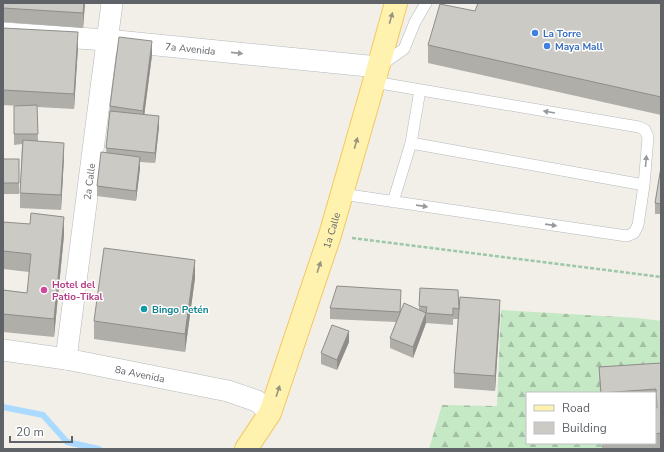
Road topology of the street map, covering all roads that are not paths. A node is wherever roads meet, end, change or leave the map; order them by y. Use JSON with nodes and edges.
{"nodes":[{"id":1,"x":112,"y":3,"type":"edge"},
{"id":2,"x":396,"y":3,"type":"edge"},
{"id":3,"x":426,"y":3,"type":"edge"},
{"id":4,"x":3,"y":34,"type":"edge"},
{"id":5,"x":107,"y":40,"type":"junction"},
{"id":6,"x":376,"y":75,"type":"junction"},
{"id":7,"x":420,"y":90,"type":"junction"},
{"id":8,"x":411,"y":143,"type":"junction"},
{"id":9,"x":644,"y":185,"type":"junction"},
{"id":10,"x":342,"y":194,"type":"junction"},
{"id":11,"x":393,"y":202,"type":"junction"},
{"id":12,"x":3,"y":350,"type":"edge"},
{"id":13,"x":66,"y":359,"type":"junction"},
{"id":14,"x":270,"y":413,"type":"junction"},
{"id":15,"x":246,"y":449,"type":"edge"}],
"edges":[{"from":1,"to":5,"type":"street","name":"2a Calle"},
{"from":6,"to":2,"type":"main road","name":"1a Calle","one_way":true},
{"from":3,"to":6,"type":"lane"},
{"from":4,"to":5,"type":"street","name":"7a Avenida"},
{"from":5,"to":6,"type":"street","name":"7a Avenida","one_way":true},
{"from":5,"to":13,"type":"street","name":"2a Calle"},
{"from":6,"to":7,"type":"lane"},
{"from":10,"to":6,"type":"main road","name":"1a Calle","one_way":true},
{"from":7,"to":8,"type":"lane"},
{"from":9,"to":7,"type":"lane","one_way":true},
{"from":8,"to":9,"type":"lane"},
{"from":8,"to":11,"type":"lane"},
{"from":11,"to":9,"type":"lane","one_way":true},
{"from":10,"to":11,"type":"lane"},
{"from":14,"to":10,"type":"main road","name":"1a Calle","one_way":true},
{"from":12,"to":13,"type":"street","name":"8a Avenida"},
{"from":13,"to":14,"type":"street","name":"8a Avenida"},
{"from":14,"to":15,"type":"main road","name":"1a Calle"}]}
